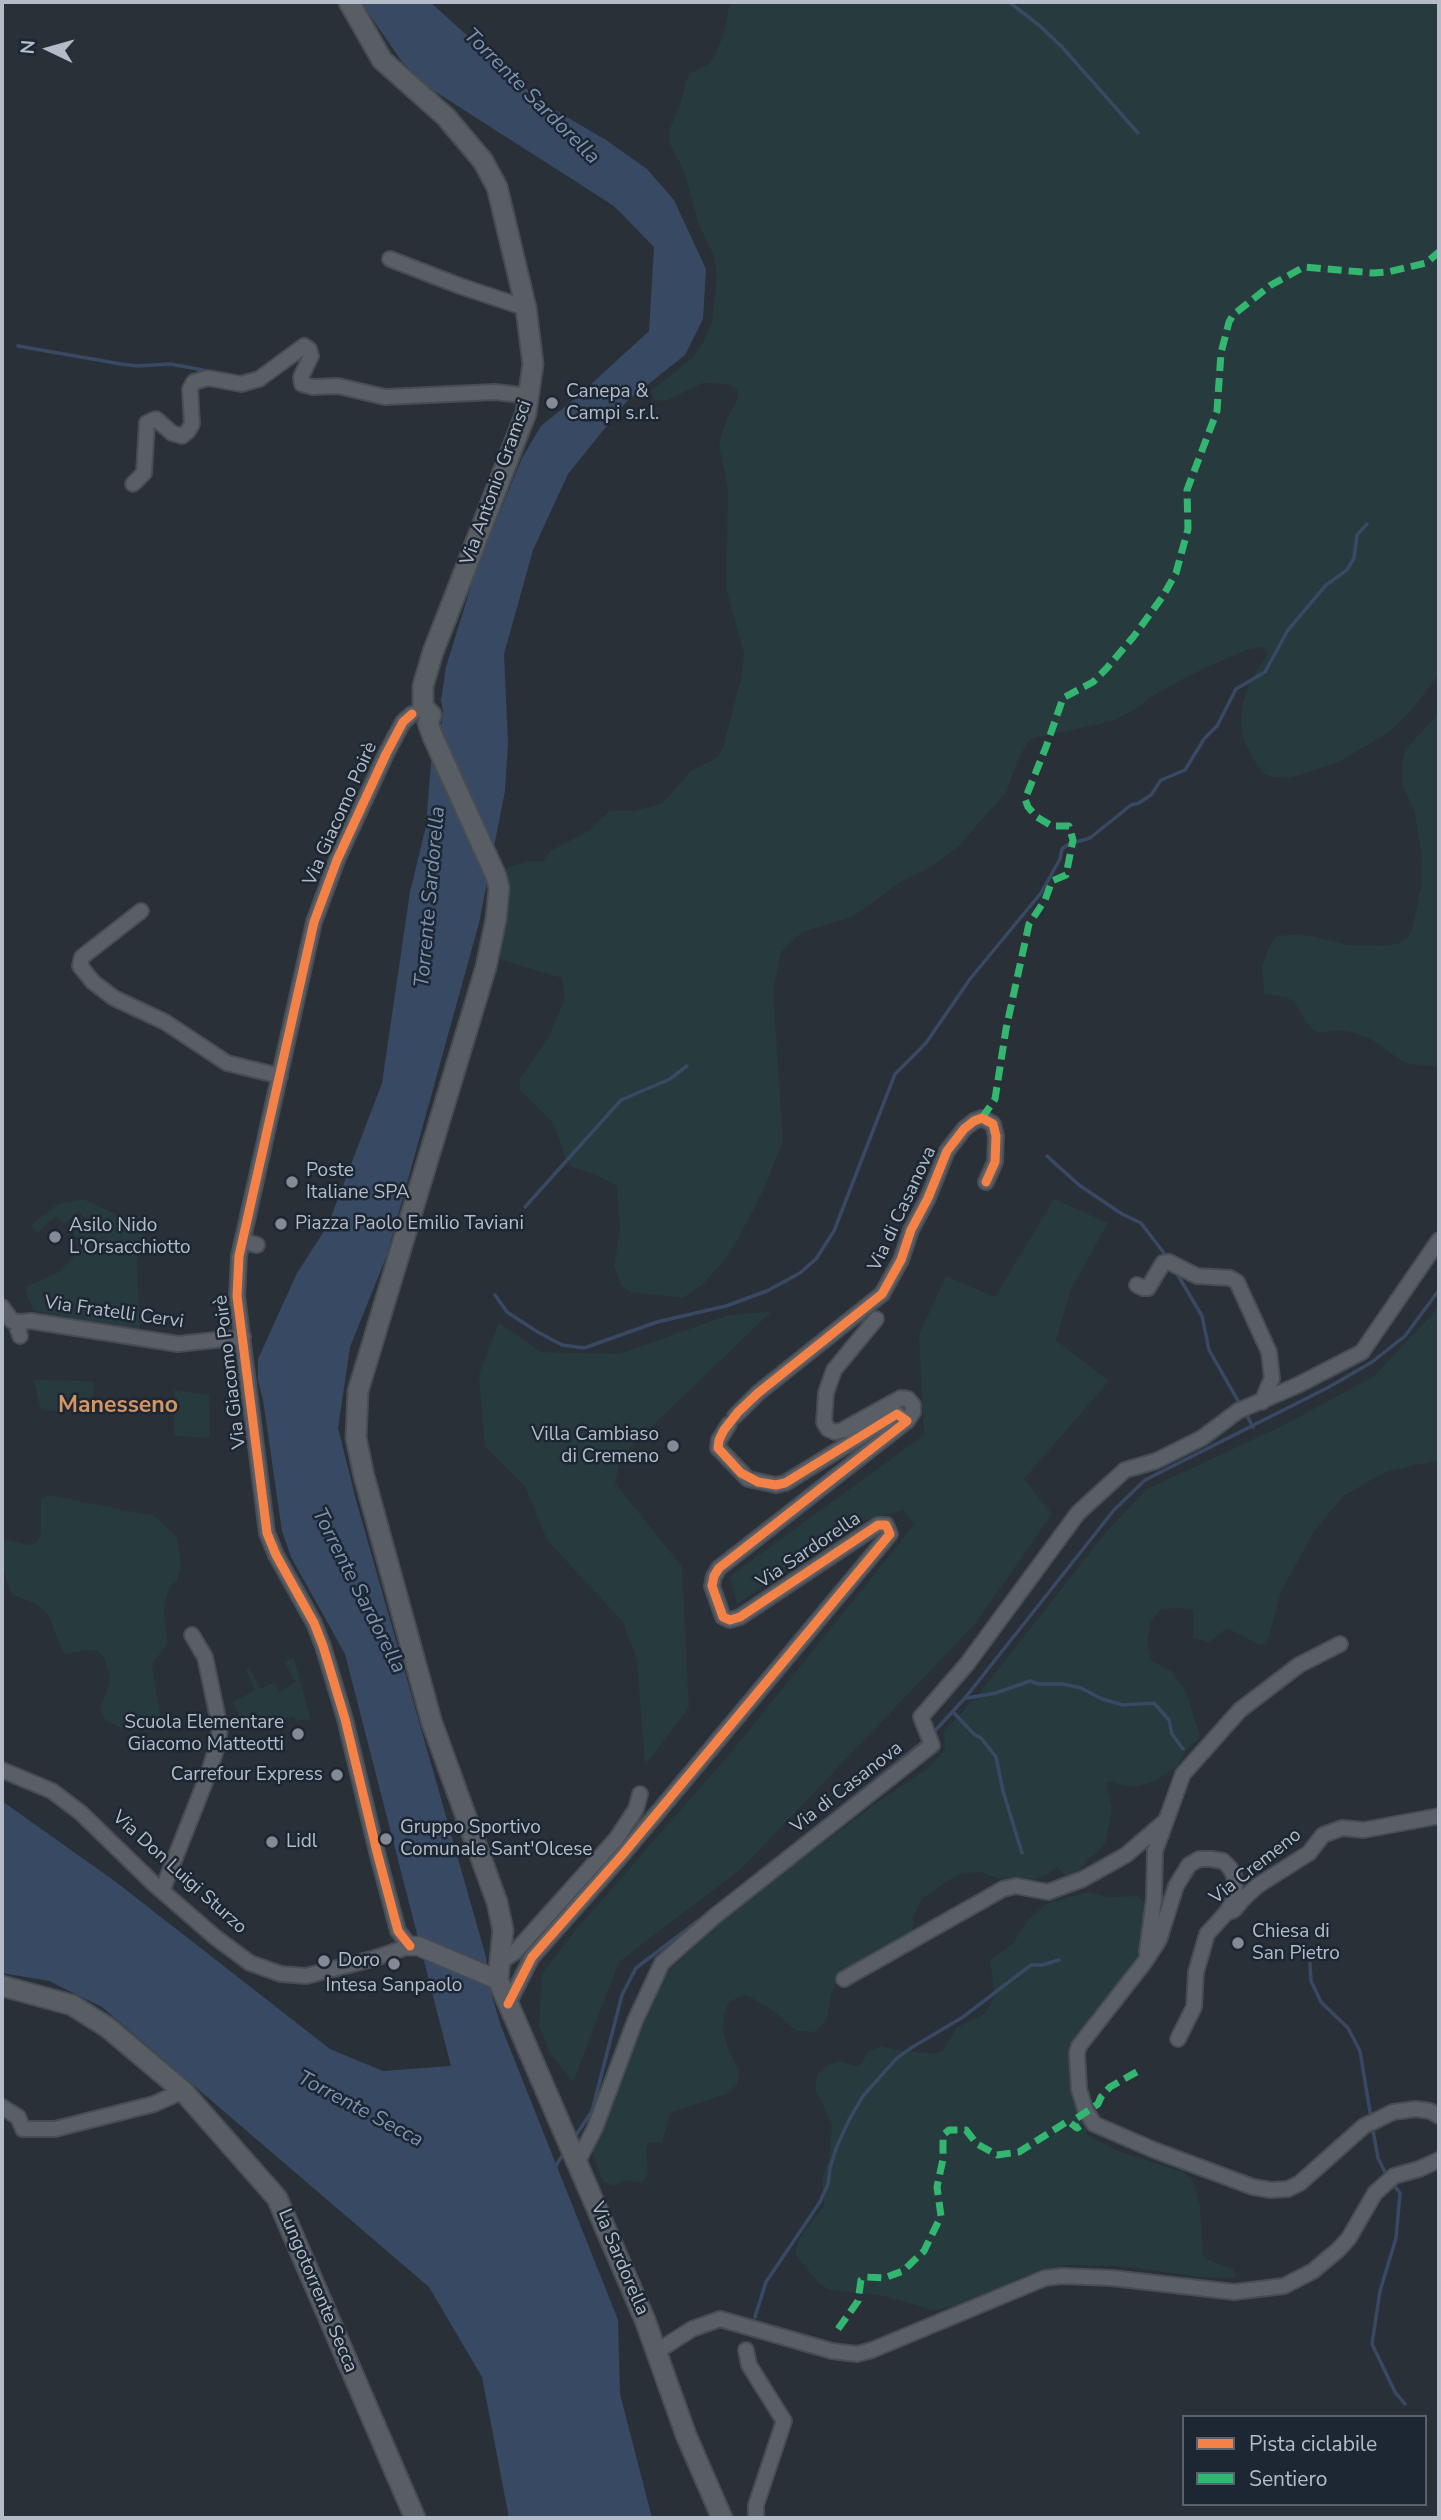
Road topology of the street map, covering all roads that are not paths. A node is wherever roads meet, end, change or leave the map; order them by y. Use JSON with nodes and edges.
{"nodes":[{"id":1,"x":349,"y":2,"type":"edge"},
{"id":2,"x":390,"y":259,"type":"dead end"},
{"id":3,"x":526,"y":308,"type":"junction"},
{"id":4,"x":530,"y":396,"type":"junction"},
{"id":5,"x":134,"y":484,"type":"dead end"},
{"id":6,"x":433,"y":652,"type":"joint"},
{"id":7,"x":424,"y":720,"type":"junction"},
{"id":8,"x":141,"y":911,"type":"dead end"},
{"id":9,"x":280,"y":1076,"type":"junction"},
{"id":10,"x":986,"y":1182,"type":"dead end"},
{"id":11,"x":1439,"y":1240,"type":"edge"},
{"id":12,"x":1137,"y":1285,"type":"dead end"},
{"id":13,"x":2,"y":1307,"type":"edge"},
{"id":14,"x":876,"y":1319,"type":"dead end"},
{"id":15,"x":243,"y":1338,"type":"junction"},
{"id":16,"x":1262,"y":1402,"type":"junction"},
{"id":17,"x":907,"y":1422,"type":"junction"},
{"id":18,"x":192,"y":1635,"type":"dead end"},
{"id":19,"x":1340,"y":1644,"type":"dead end"},
{"id":20,"x":2,"y":1770,"type":"edge"},
{"id":21,"x":640,"y":1794,"type":"dead end"},
{"id":22,"x":1439,"y":1816,"type":"edge"},
{"id":23,"x":1166,"y":1820,"type":"junction"},
{"id":24,"x":162,"y":1891,"type":"junction"},
{"id":25,"x":1226,"y":1913,"type":"junction"},
{"id":26,"x":414,"y":1946,"type":"junction"},
{"id":27,"x":1144,"y":1963,"type":"junction"},
{"id":28,"x":495,"y":1972,"type":"junction"},
{"id":29,"x":844,"y":1979,"type":"dead end"},
{"id":30,"x":2,"y":1986,"type":"edge"},
{"id":31,"x":508,"y":2004,"type":"junction"},
{"id":32,"x":1178,"y":2039,"type":"dead end"},
{"id":33,"x":183,"y":2091,"type":"junction"},
{"id":34,"x":2,"y":2107,"type":"edge"},
{"id":35,"x":1439,"y":2116,"type":"edge"},
{"id":36,"x":1439,"y":2160,"type":"edge"},
{"id":37,"x":578,"y":2161,"type":"junction"},
{"id":38,"x":746,"y":2350,"type":"dead end"},
{"id":39,"x":656,"y":2352,"type":"junction"},
{"id":40,"x":415,"y":2518,"type":"edge"},
{"id":41,"x":722,"y":2518,"type":"edge"},
{"id":42,"x":756,"y":2518,"type":"edge"}],
"edges":[{"from":1,"to":3,"type":"main road","name":"Via Antonio Gramsci"},
{"from":2,"to":3,"type":"street"},
{"from":3,"to":4,"type":"main road","name":"Via Antonio Gramsci"},
{"from":4,"to":5,"type":"street"},
{"from":4,"to":6,"type":"main road","name":"Via Antonio Gramsci"},
{"from":6,"to":7,"type":"main road","name":"Via Giacomo Poirè"},
{"from":7,"to":9,"type":"street","name":"Via Giacomo Poirè"},
{"from":7,"to":28,"type":"main road","name":"Via Sardorella"},
{"from":8,"to":9,"type":"street"},
{"from":9,"to":15,"type":"street","name":"Via Giacomo Poirè"},
{"from":10,"to":17,"type":"street","name":"Via di Casanova"},
{"from":11,"to":16,"type":"street","name":"Via di Casanova"},
{"from":12,"to":16,"type":"street"},
{"from":13,"to":15,"type":"street","name":"Via Fratelli Cervi"},
{"from":14,"to":17,"type":"street"},
{"from":15,"to":26,"type":"street","name":"Via Giacomo Poirè"},
{"from":16,"to":37,"type":"street","name":"Via di Casanova"},
{"from":17,"to":31,"type":"street","name":"Via Sardorella"},
{"from":18,"to":24,"type":"street"},
{"from":19,"to":23,"type":"street"},
{"from":20,"to":24,"type":"street","name":"Via Don Luigi Sturzo"},
{"from":21,"to":28,"type":"street"},
{"from":22,"to":25,"type":"street","name":"Via Cremeno"},
{"from":23,"to":27,"type":"street"},
{"from":23,"to":29,"type":"street"},
{"from":24,"to":26,"type":"street","name":"Via Don Luigi Sturzo"},
{"from":25,"to":27,"type":"street"},
{"from":25,"to":32,"type":"street","name":"Via Cremeno"},
{"from":26,"to":28,"type":"street"},
{"from":27,"to":35,"type":"street"},
{"from":28,"to":31,"type":"main road","name":"Via Sardorella"},
{"from":30,"to":33,"type":"main road","name":"Lungotorrente Secca"},
{"from":31,"to":37,"type":"main road","name":"Via Sardorella"},
{"from":33,"to":34,"type":"street"},
{"from":33,"to":40,"type":"main road","name":"Lungotorrente Secca"},
{"from":36,"to":39,"type":"street"},
{"from":37,"to":39,"type":"main road","name":"Via Sardorella"},
{"from":38,"to":42,"type":"street"},
{"from":39,"to":41,"type":"main road","name":"Via Sardorella"}]}
